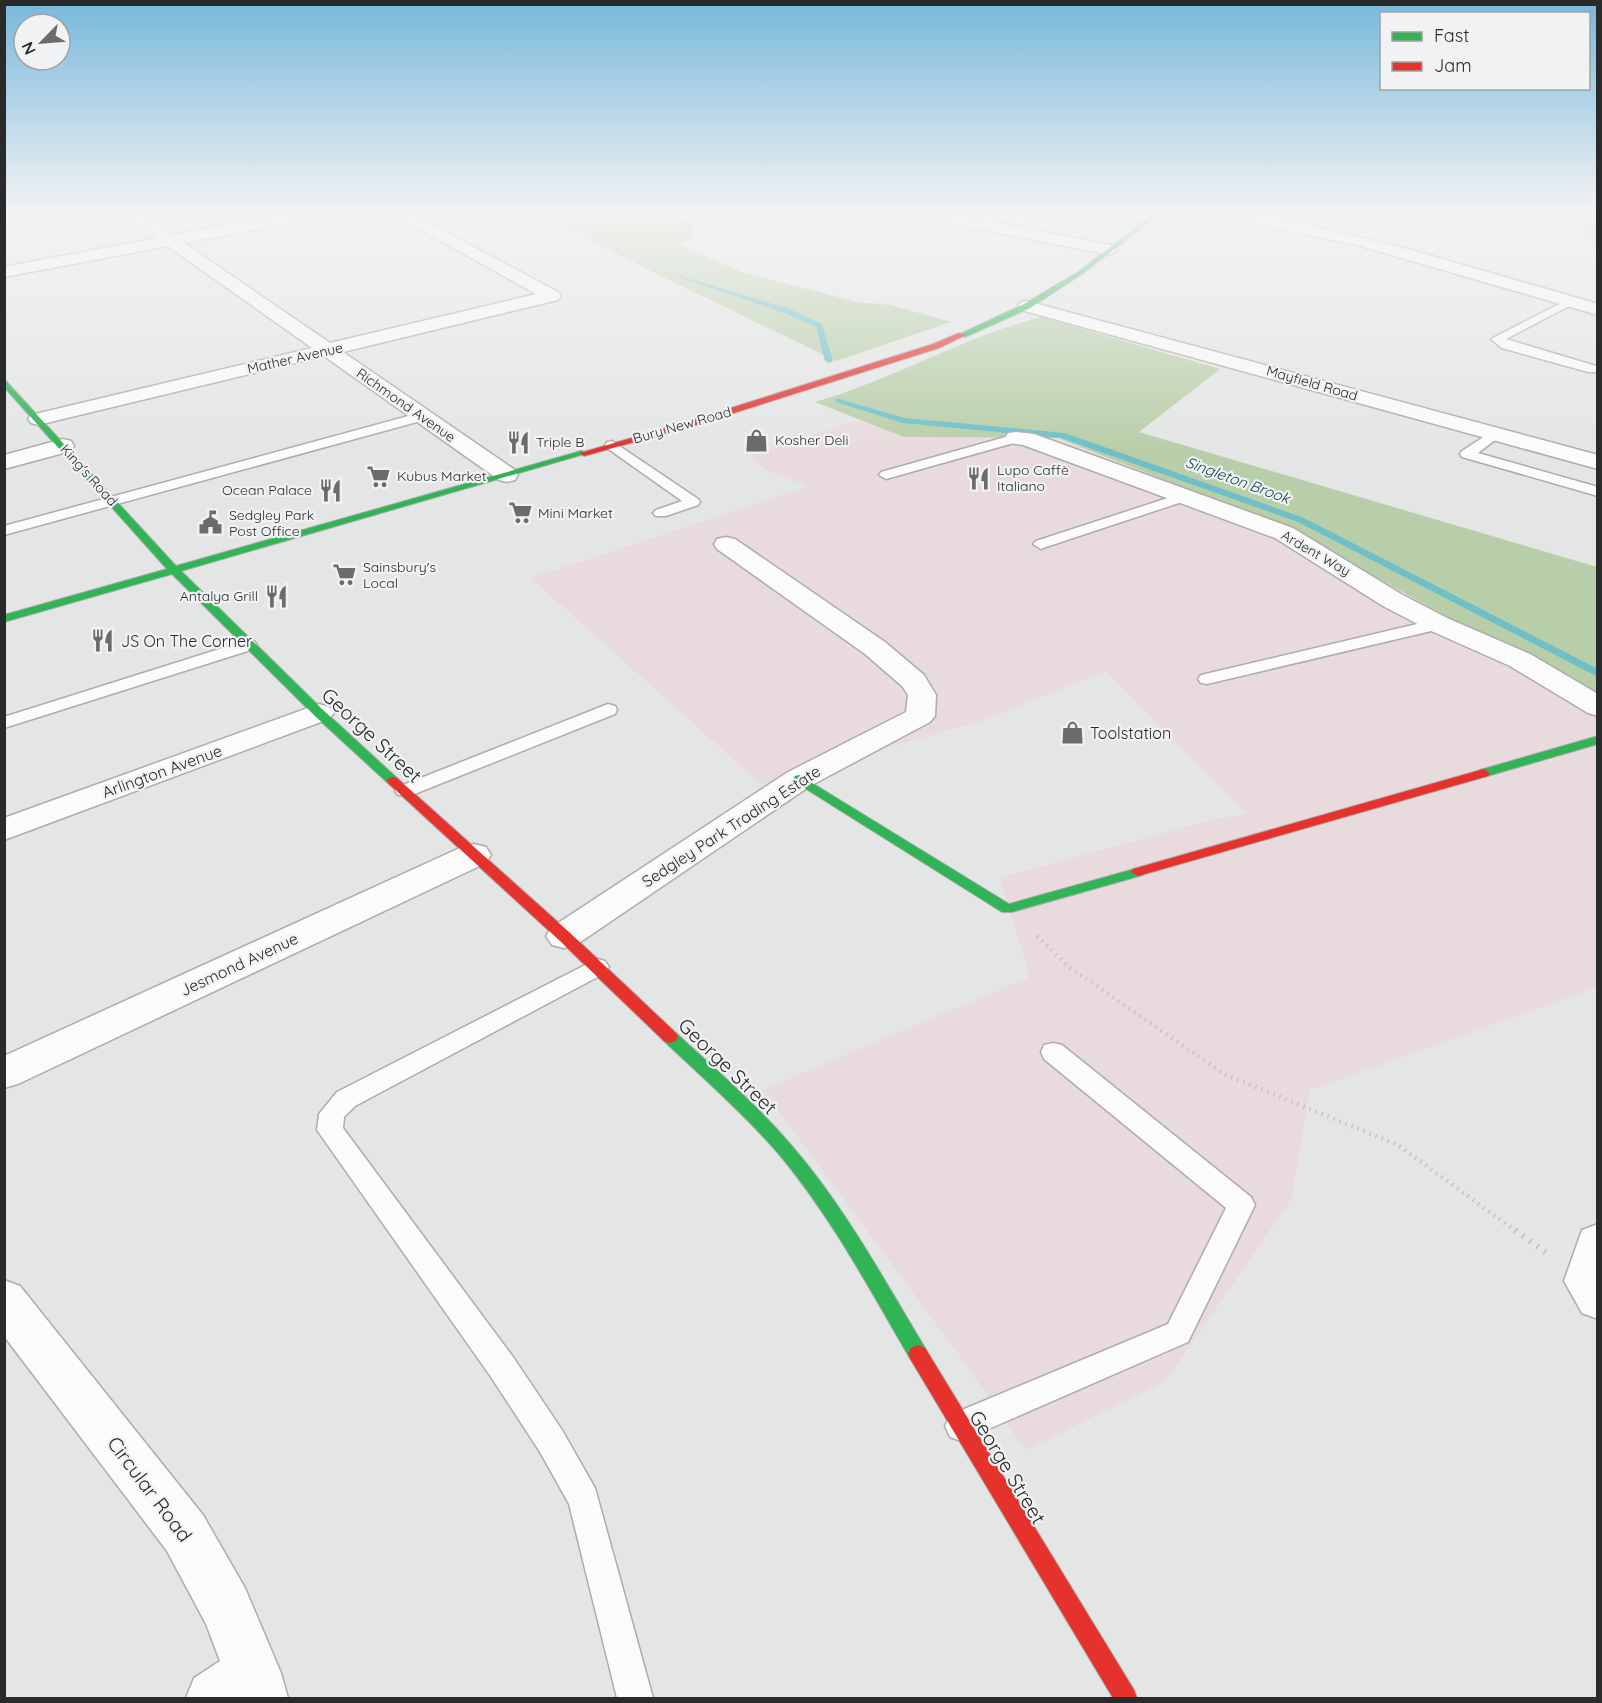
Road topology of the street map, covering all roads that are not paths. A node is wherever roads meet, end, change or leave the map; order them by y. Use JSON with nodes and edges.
{"nodes":[{"id":1,"x":242,"y":290,"type":"edge"},
{"id":2,"x":542,"y":290,"type":"edge"},
{"id":3,"x":1052,"y":290,"type":"edge"},
{"id":4,"x":1528,"y":290,"type":"edge"},
{"id":5,"x":1569,"y":302,"type":"junction"},
{"id":6,"x":1027,"y":306,"type":"junction"},
{"id":7,"x":1598,"y":310,"type":"edge"},
{"id":8,"x":328,"y":350,"type":"junction"},
{"id":9,"x":1592,"y":369,"type":"dead end"},
{"id":10,"x":4,"y":381,"type":"edge"},
{"id":11,"x":423,"y":416,"type":"junction"},
{"id":12,"x":38,"y":419,"type":"junction"},
{"id":13,"x":1494,"y":434,"type":"junction"},
{"id":14,"x":1016,"y":438,"type":"joint"},
{"id":15,"x":612,"y":445,"type":"junction"},
{"id":16,"x":63,"y":446,"type":"junction"},
{"id":17,"x":4,"y":462,"type":"edge"},
{"id":18,"x":1598,"y":462,"type":"edge"},
{"id":19,"x":507,"y":475,"type":"junction"},
{"id":20,"x":886,"y":475,"type":"dead end"},
{"id":21,"x":1598,"y":492,"type":"edge"},
{"id":22,"x":1183,"y":497,"type":"junction"},
{"id":23,"x":112,"y":501,"type":"junction"},
{"id":24,"x":661,"y":513,"type":"dead end"},
{"id":25,"x":4,"y":531,"type":"edge"},
{"id":26,"x":726,"y":544,"type":"dead end"},
{"id":27,"x":1041,"y":544,"type":"dead end"},
{"id":28,"x":173,"y":569,"type":"junction"},
{"id":29,"x":4,"y":620,"type":"edge"},
{"id":30,"x":1438,"y":624,"type":"junction"},
{"id":31,"x":248,"y":645,"type":"junction"},
{"id":32,"x":1207,"y":679,"type":"dead end"},
{"id":33,"x":1598,"y":707,"type":"edge"},
{"id":34,"x":608,"y":710,"type":"dead end"},
{"id":35,"x":319,"y":713,"type":"junction"},
{"id":36,"x":4,"y":723,"type":"edge"},
{"id":37,"x":1598,"y":740,"type":"edge"},
{"id":38,"x":799,"y":779,"type":"junction"},
{"id":39,"x":405,"y":791,"type":"junction"},
{"id":40,"x":4,"y":830,"type":"edge"},
{"id":41,"x":474,"y":855,"type":"junction"},
{"id":42,"x":564,"y":936,"type":"junction"},
{"id":43,"x":597,"y":967,"type":"junction"},
{"id":44,"x":1053,"y":1052,"type":"dead end"},
{"id":45,"x":4,"y":1073,"type":"edge"},
{"id":46,"x":7,"y":1307,"type":"edge"},
{"id":47,"x":961,"y":1426,"type":"junction"},
{"id":48,"x":242,"y":1690,"type":"edge"},
{"id":49,"x":635,"y":1698,"type":"edge"},
{"id":50,"x":1126,"y":1698,"type":"edge"}],
"edges":[{"from":1,"to":8,"type":"street","name":"Richmond Avenue"},
{"from":2,"to":8,"type":"street","name":"Mather Avenue"},
{"from":3,"to":6,"type":"main road","name":"Bury New Road"},
{"from":4,"to":5,"type":"street"},
{"from":5,"to":7,"type":"street"},
{"from":5,"to":9,"type":"lane"},
{"from":6,"to":13,"type":"street","name":"Mayfield Road"},
{"from":6,"to":15,"type":"main road","name":"Bury New Road"},
{"from":8,"to":11,"type":"street","name":"Richmond Avenue"},
{"from":8,"to":12,"type":"street","name":"Mather Avenue"},
{"from":10,"to":12,"type":"main road","name":"King's Road"},
{"from":11,"to":19,"type":"street","name":"Richmond Avenue"},
{"from":11,"to":23,"type":"lane"},
{"from":12,"to":16,"type":"main road","name":"King's Road"},
{"from":13,"to":18,"type":"street","name":"Mayfield Road"},
{"from":13,"to":21,"type":"lane"},
{"from":14,"to":20,"type":"lane"},
{"from":14,"to":22,"type":"street","name":"Ardent Way"},
{"from":15,"to":19,"type":"main road","name":"Bury New Road"},
{"from":15,"to":24,"type":"lane"},
{"from":16,"to":17,"type":"street"},
{"from":16,"to":23,"type":"main road","name":"King's Road"},
{"from":19,"to":28,"type":"main road","name":"Bury New Road"},
{"from":22,"to":27,"type":"lane"},
{"from":22,"to":30,"type":"street","name":"Ardent Way"},
{"from":23,"to":25,"type":"lane"},
{"from":23,"to":28,"type":"main road","name":"King's Road"},
{"from":26,"to":38,"type":"street","name":"Sedgley Park Trading Estate"},
{"from":28,"to":29,"type":"main road","name":"Bury New Road"},
{"from":28,"to":31,"type":"main road","name":"George Street"},
{"from":30,"to":32,"type":"lane"},
{"from":30,"to":33,"type":"street","name":"Ardent Way"},
{"from":31,"to":35,"type":"main road","name":"George Street"},
{"from":31,"to":36,"type":"lane"},
{"from":34,"to":39,"type":"lane"},
{"from":35,"to":39,"type":"main road","name":"George Street"},
{"from":35,"to":40,"type":"street","name":"Arlington Avenue"},
{"from":37,"to":38,"type":"main road"},
{"from":38,"to":42,"type":"street","name":"Sedgley Park Trading Estate"},
{"from":39,"to":41,"type":"main road","name":"George Street"},
{"from":41,"to":42,"type":"main road","name":"George Street"},
{"from":41,"to":45,"type":"street","name":"Jesmond Avenue"},
{"from":42,"to":43,"type":"main road","name":"George Street"},
{"from":43,"to":47,"type":"main road","name":"George Street"},
{"from":43,"to":49,"type":"lane"},
{"from":44,"to":47,"type":"lane"},
{"from":46,"to":48,"type":"street","name":"Circular Road"},
{"from":47,"to":50,"type":"main road","name":"George Street"}]}
